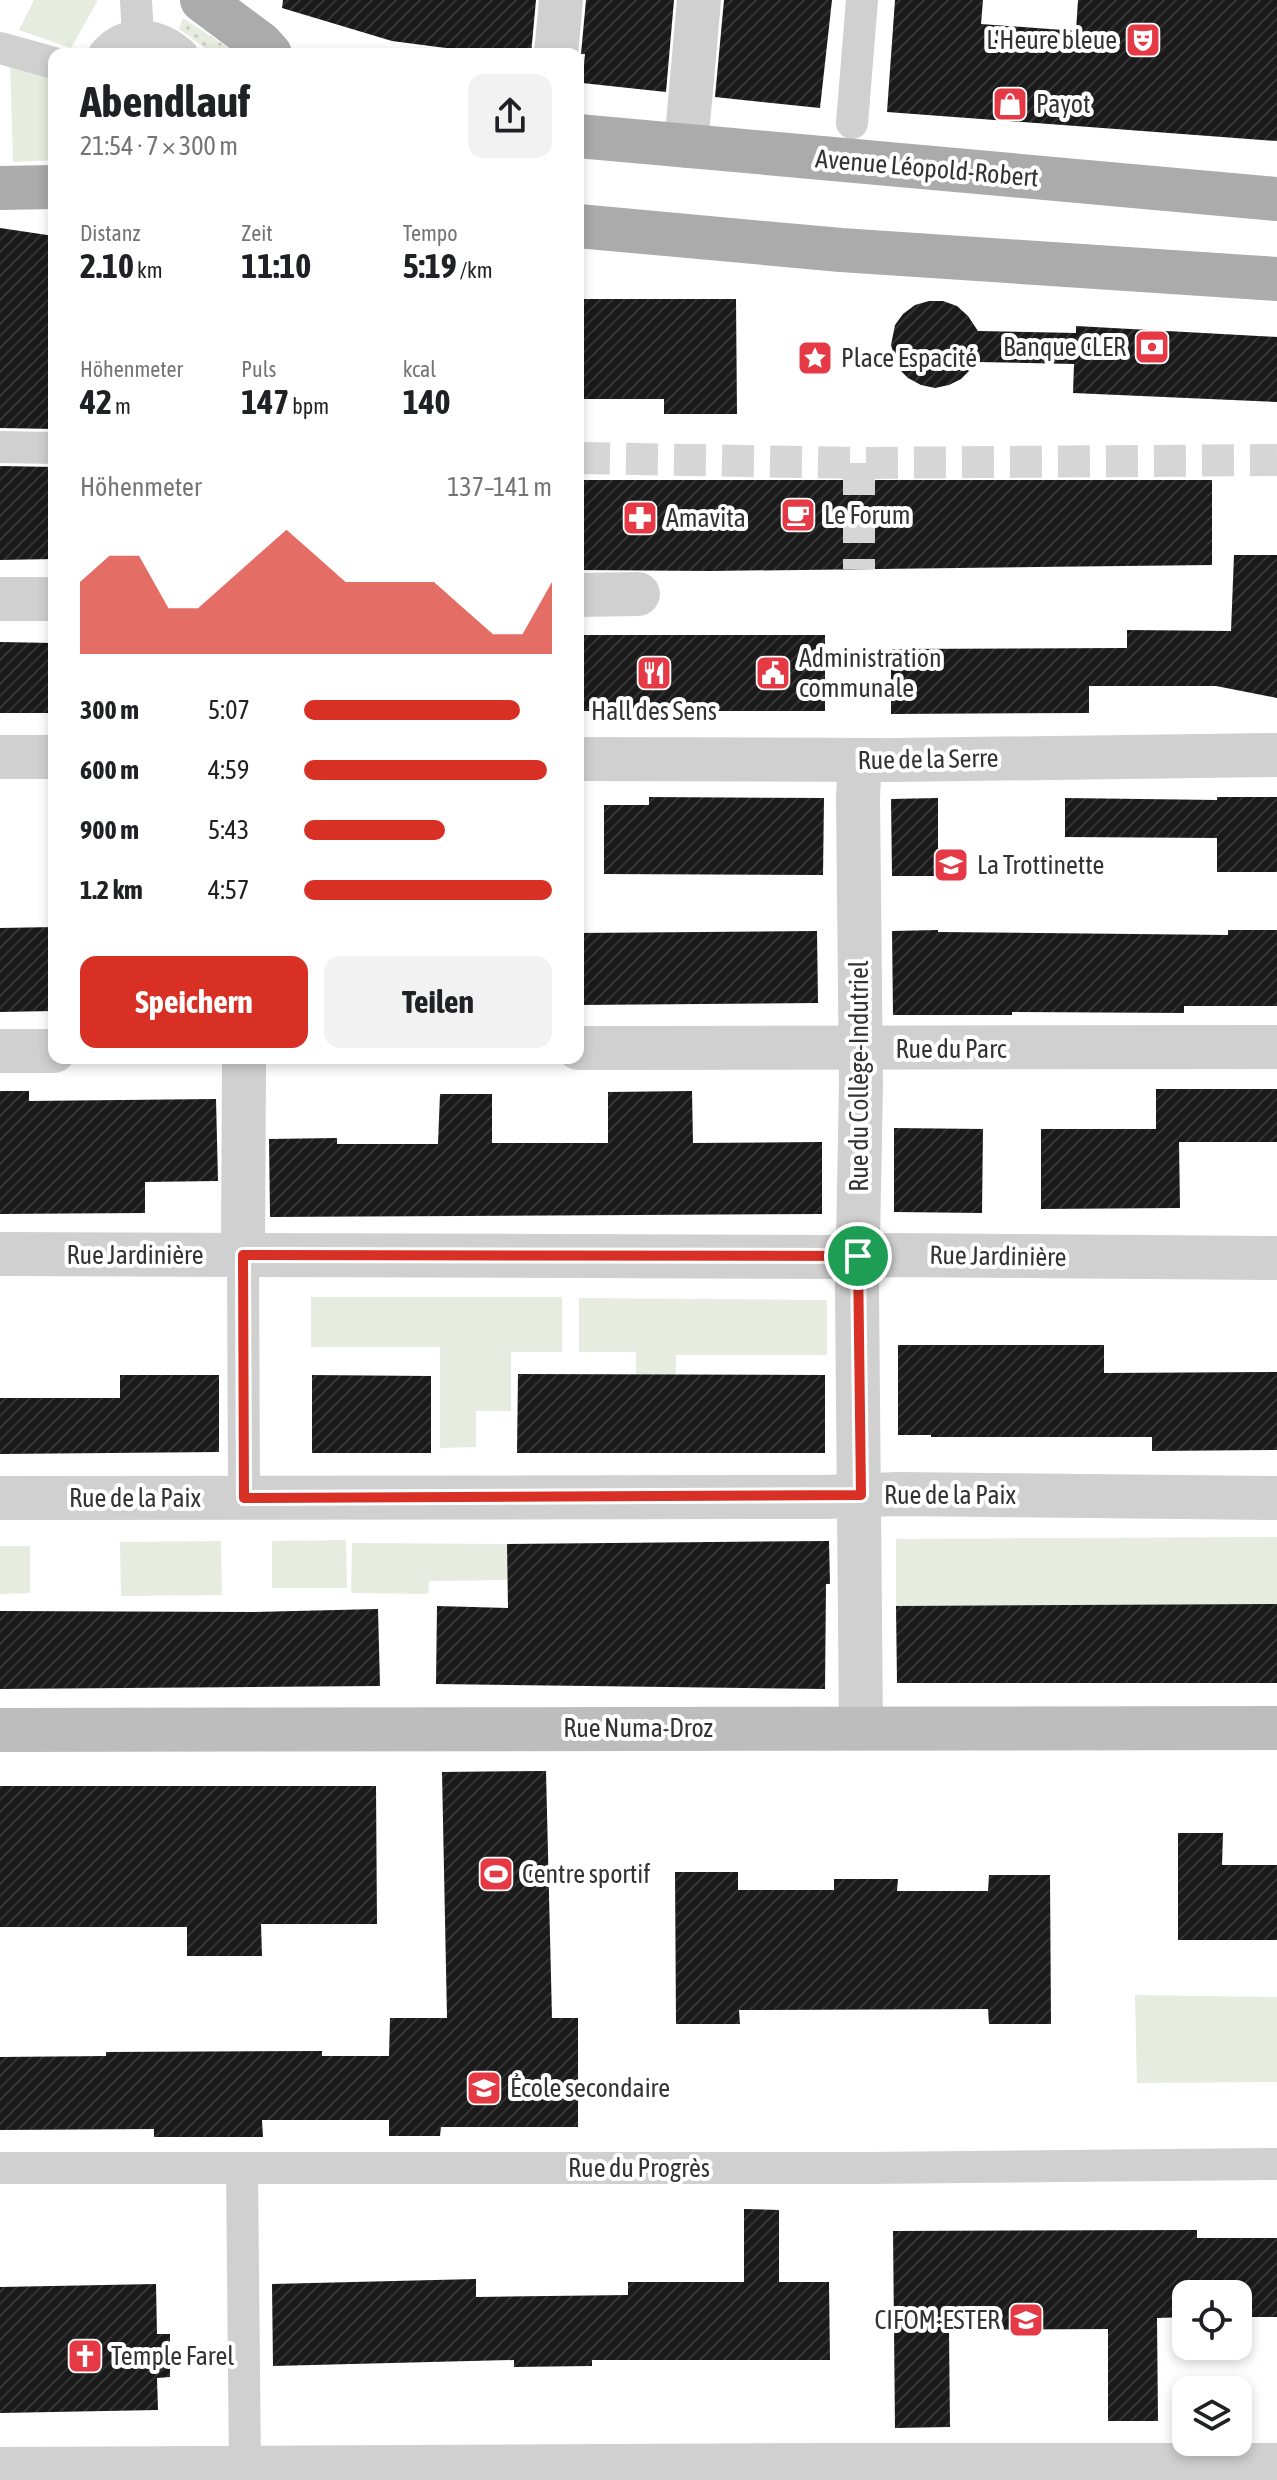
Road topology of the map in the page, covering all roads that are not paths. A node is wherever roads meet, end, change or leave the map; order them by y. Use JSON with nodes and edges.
{"nodes":[{"id":1,"x":136,"y":0,"type":"edge"},
{"id":2,"x":561,"y":0,"type":"edge"},
{"id":3,"x":699,"y":0,"type":"edge"},
{"id":4,"x":862,"y":0,"type":"edge"},
{"id":5,"x":219,"y":5,"type":"edge"},
{"id":6,"x":138,"y":36,"type":"junction"},
{"id":7,"x":0,"y":48,"type":"edge"},
{"id":8,"x":112,"y":48,"type":"edge"},
{"id":9,"x":175,"y":48,"type":"edge"},
{"id":10,"x":265,"y":48,"type":"edge"},
{"id":11,"x":557,"y":48,"type":"edge"},
{"id":12,"x":48,"y":61,"type":"edge"},
{"id":13,"x":852,"y":123,"type":"dead end"},
{"id":14,"x":688,"y":126,"type":"junction"},
{"id":15,"x":584,"y":135,"type":"edge"},
{"id":16,"x":48,"y":187,"type":"edge"},
{"id":17,"x":0,"y":188,"type":"edge"},
{"id":18,"x":1277,"y":199,"type":"edge"},
{"id":19,"x":584,"y":227,"type":"edge"},
{"id":20,"x":1277,"y":279,"type":"edge"},
{"id":21,"x":0,"y":447,"type":"edge"},
{"id":22,"x":48,"y":448,"type":"edge"},
{"id":23,"x":638,"y":594,"type":"dead end"},
{"id":24,"x":584,"y":595,"type":"edge"},
{"id":25,"x":0,"y":599,"type":"edge"},
{"id":26,"x":48,"y":599,"type":"edge"},
{"id":27,"x":1277,"y":755,"type":"edge"},
{"id":28,"x":0,"y":757,"type":"edge"},
{"id":29,"x":48,"y":757,"type":"edge"},
{"id":30,"x":584,"y":759,"type":"edge"},
{"id":31,"x":860,"y":760,"type":"junction"},
{"id":32,"x":1277,"y":1047,"type":"edge"},
{"id":33,"x":584,"y":1048,"type":"edge"},
{"id":34,"x":860,"y":1048,"type":"junction"},
{"id":35,"x":0,"y":1051,"type":"edge"},
{"id":36,"x":48,"y":1051,"type":"edge"},
{"id":37,"x":244,"y":1064,"type":"edge"},
{"id":38,"x":0,"y":1254,"type":"edge"},
{"id":39,"x":243,"y":1255,"type":"junction"},
{"id":40,"x":858,"y":1256,"type":"junction"},
{"id":41,"x":1277,"y":1258,"type":"edge"},
{"id":42,"x":861,"y":1495,"type":"junction"},
{"id":43,"x":0,"y":1498,"type":"edge"},
{"id":44,"x":244,"y":1498,"type":"junction"},
{"id":45,"x":1277,"y":1498,"type":"edge"},
{"id":46,"x":861,"y":1728,"type":"junction"},
{"id":47,"x":1277,"y":1728,"type":"edge"},
{"id":48,"x":0,"y":1730,"type":"edge"},
{"id":49,"x":1277,"y":2164,"type":"edge"},
{"id":50,"x":0,"y":2168,"type":"edge"},
{"id":51,"x":242,"y":2168,"type":"junction"},
{"id":52,"x":863,"y":2459,"type":"edge"},
{"id":53,"x":1277,"y":2465,"type":"edge"},
{"id":54,"x":0,"y":2469,"type":"edge"},
{"id":55,"x":245,"y":2474,"type":"edge"}],
"edges":[{"from":1,"to":6,"type":"street"},
{"from":2,"to":11,"type":"street"},
{"from":3,"to":14,"type":"street"},
{"from":4,"to":13,"type":"street"},
{"from":5,"to":10,"type":"main road"},
{"from":6,"to":8,"type":"street"},
{"from":6,"to":9,"type":"street"},
{"from":7,"to":12,"type":"street"},
{"from":14,"to":15,"type":"main road","name":"Avenue Léopold-Robert"},
{"from":14,"to":18,"type":"main road","name":"Avenue Léopold-Robert"},
{"from":16,"to":17,"type":"main road"},
{"from":19,"to":20,"type":"main road"},
{"from":21,"to":22,"type":"street"},
{"from":23,"to":24,"type":"street"},
{"from":25,"to":26,"type":"street"},
{"from":27,"to":31,"type":"street","name":"Rue de la Serre"},
{"from":28,"to":29,"type":"street"},
{"from":30,"to":31,"type":"street","name":"Rue de la Serre"},
{"from":31,"to":34,"type":"street","name":"Rue du Collège-Indutriel"},
{"from":32,"to":34,"type":"street","name":"Rue du Parc"},
{"from":33,"to":34,"type":"street","name":"Rue du Parc"},
{"from":34,"to":40,"type":"street","name":"Rue du Collège-Indutriel"},
{"from":35,"to":36,"type":"street"},
{"from":37,"to":39,"type":"street"},
{"from":38,"to":39,"type":"street","name":"Rue Jardinière"},
{"from":39,"to":40,"type":"street","name":"Rue Jardinière"},
{"from":39,"to":44,"type":"street"},
{"from":40,"to":41,"type":"street","name":"Rue Jardinière"},
{"from":40,"to":42,"type":"street","name":"Rue du Collège-Indutriel"},
{"from":42,"to":44,"type":"street","name":"Rue de la Paix"},
{"from":42,"to":45,"type":"street","name":"Rue de la Paix"},
{"from":42,"to":46,"type":"street","name":"Rue du Collège-Indutriel"},
{"from":43,"to":44,"type":"street","name":"Rue de la Paix"},
{"from":46,"to":47,"type":"main road","name":"Rue Numa-Droz"},
{"from":46,"to":48,"type":"main road","name":"Rue Numa-Droz"},
{"from":49,"to":51,"type":"street","name":"Rue du Progrès"},
{"from":50,"to":51,"type":"street","name":"Rue du Progrès"},
{"from":51,"to":55,"type":"street"},
{"from":52,"to":53,"type":"street"},
{"from":52,"to":55,"type":"street"},
{"from":54,"to":55,"type":"street"}]}
